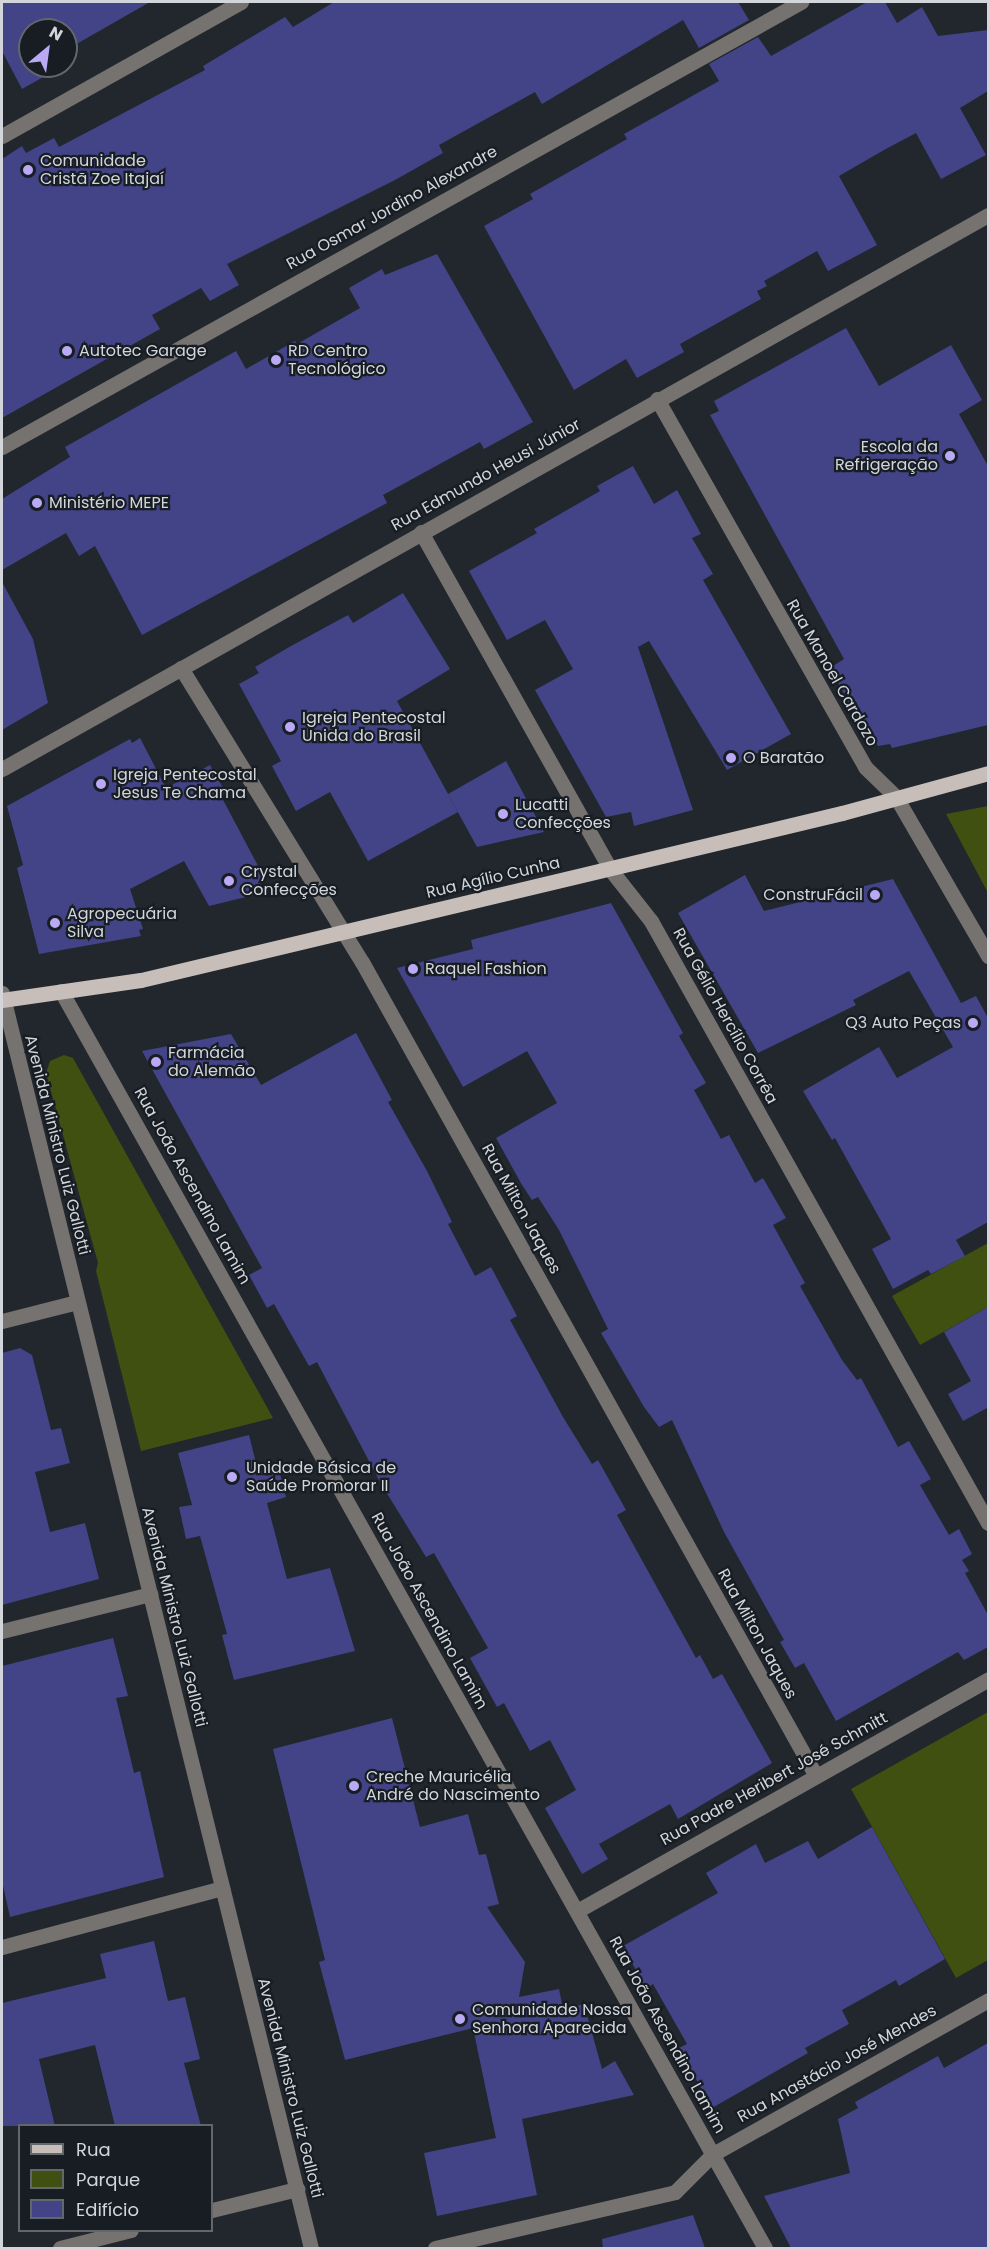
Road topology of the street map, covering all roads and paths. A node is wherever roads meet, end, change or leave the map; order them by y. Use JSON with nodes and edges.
{"nodes":[{"id":1,"x":241,"y":2,"type":"edge"},
{"id":2,"x":801,"y":2,"type":"edge"},
{"id":3,"x":2,"y":136,"type":"edge"},
{"id":4,"x":988,"y":215,"type":"edge"},
{"id":5,"x":657,"y":399,"type":"junction"},
{"id":6,"x":2,"y":447,"type":"edge"},
{"id":7,"x":421,"y":532,"type":"junction"},
{"id":8,"x":180,"y":668,"type":"junction"},
{"id":9,"x":2,"y":769,"type":"edge"},
{"id":10,"x":988,"y":773,"type":"edge"},
{"id":11,"x":896,"y":797,"type":"junction"},
{"id":12,"x":610,"y":869,"type":"junction"},
{"id":13,"x":342,"y":932,"type":"junction"},
{"id":14,"x":988,"y":956,"type":"edge"},
{"id":15,"x":61,"y":991,"type":"junction"},
{"id":16,"x":2,"y":997,"type":"edge"},
{"id":17,"x":77,"y":1302,"type":"junction"},
{"id":18,"x":2,"y":1321,"type":"edge"},
{"id":19,"x":988,"y":1523,"type":"edge"},
{"id":20,"x":150,"y":1594,"type":"junction"},
{"id":21,"x":2,"y":1631,"type":"edge"},
{"id":22,"x":988,"y":1679,"type":"edge"},
{"id":23,"x":816,"y":1776,"type":"junction"},
{"id":24,"x":222,"y":1888,"type":"junction"},
{"id":25,"x":577,"y":1911,"type":"junction"},
{"id":26,"x":2,"y":1947,"type":"edge"},
{"id":27,"x":988,"y":2000,"type":"edge"},
{"id":28,"x":713,"y":2154,"type":"junction"},
{"id":29,"x":297,"y":2189,"type":"junction"},
{"id":30,"x":213,"y":2210,"type":"edge"},
{"id":31,"x":122,"y":2232,"type":"edge"},
{"id":32,"x":60,"y":2248,"type":"edge"},
{"id":33,"x":311,"y":2248,"type":"edge"},
{"id":34,"x":435,"y":2248,"type":"edge"},
{"id":35,"x":765,"y":2248,"type":"edge"}],
"edges":[{"from":1,"to":3,"type":"street"},
{"from":2,"to":6,"type":"street","name":"Rua Osmar Jordino Alexandre"},
{"from":4,"to":5,"type":"street","name":"Rua Edmundo Heusi Júnior"},
{"from":5,"to":7,"type":"street","name":"Rua Edmundo Heusi Júnior"},
{"from":5,"to":11,"type":"street","name":"Rua Manoel Cardozo"},
{"from":7,"to":8,"type":"street","name":"Rua Edmundo Heusi Júnior"},
{"from":7,"to":12,"type":"street","name":"Rua Gélio Hercílio Corrêa"},
{"from":8,"to":9,"type":"street","name":"Rua Edmundo Heusi Júnior"},
{"from":8,"to":13,"type":"street","name":"Rua Milton Jaques"},
{"from":10,"to":11,"type":"main road","name":"Rua Agílio Cunha"},
{"from":11,"to":12,"type":"main road","name":"Rua Agílio Cunha"},
{"from":11,"to":14,"type":"street","name":"Rua Manoel Cardozo"},
{"from":12,"to":13,"type":"main road","name":"Rua Agílio Cunha"},
{"from":12,"to":19,"type":"street","name":"Rua Gélio Hercílio Corrêa"},
{"from":13,"to":15,"type":"main road","name":"Rua Agílio Cunha"},
{"from":13,"to":23,"type":"street","name":"Rua Milton Jaques"},
{"from":15,"to":16,"type":"main road","name":"Rua Agílio Cunha"},
{"from":15,"to":25,"type":"street","name":"Rua João Ascendino Lamim"},
{"from":16,"to":17,"type":"street","name":"Avenida Ministro Luiz Gallotti"},
{"from":17,"to":18,"type":"street"},
{"from":17,"to":20,"type":"street","name":"Avenida Ministro Luiz Gallotti"},
{"from":20,"to":21,"type":"street"},
{"from":20,"to":24,"type":"street","name":"Avenida Ministro Luiz Gallotti"},
{"from":22,"to":23,"type":"street","name":"Rua Padre Heribert José Schmitt"},
{"from":23,"to":25,"type":"street","name":"Rua Padre Heribert José Schmitt"},
{"from":24,"to":26,"type":"street"},
{"from":24,"to":29,"type":"street","name":"Avenida Ministro Luiz Gallotti"},
{"from":25,"to":28,"type":"street","name":"Rua João Ascendino Lamim"},
{"from":27,"to":28,"type":"street","name":"Rua Anastácio José Mendes"},
{"from":28,"to":34,"type":"street","name":"Rua Anastácio José Mendes"},
{"from":28,"to":35,"type":"street","name":"Rua João Ascendino Lamim"},
{"from":29,"to":30,"type":"street"},
{"from":29,"to":33,"type":"street","name":"Avenida Ministro Luiz Gallotti"},
{"from":31,"to":32,"type":"street"}]}
